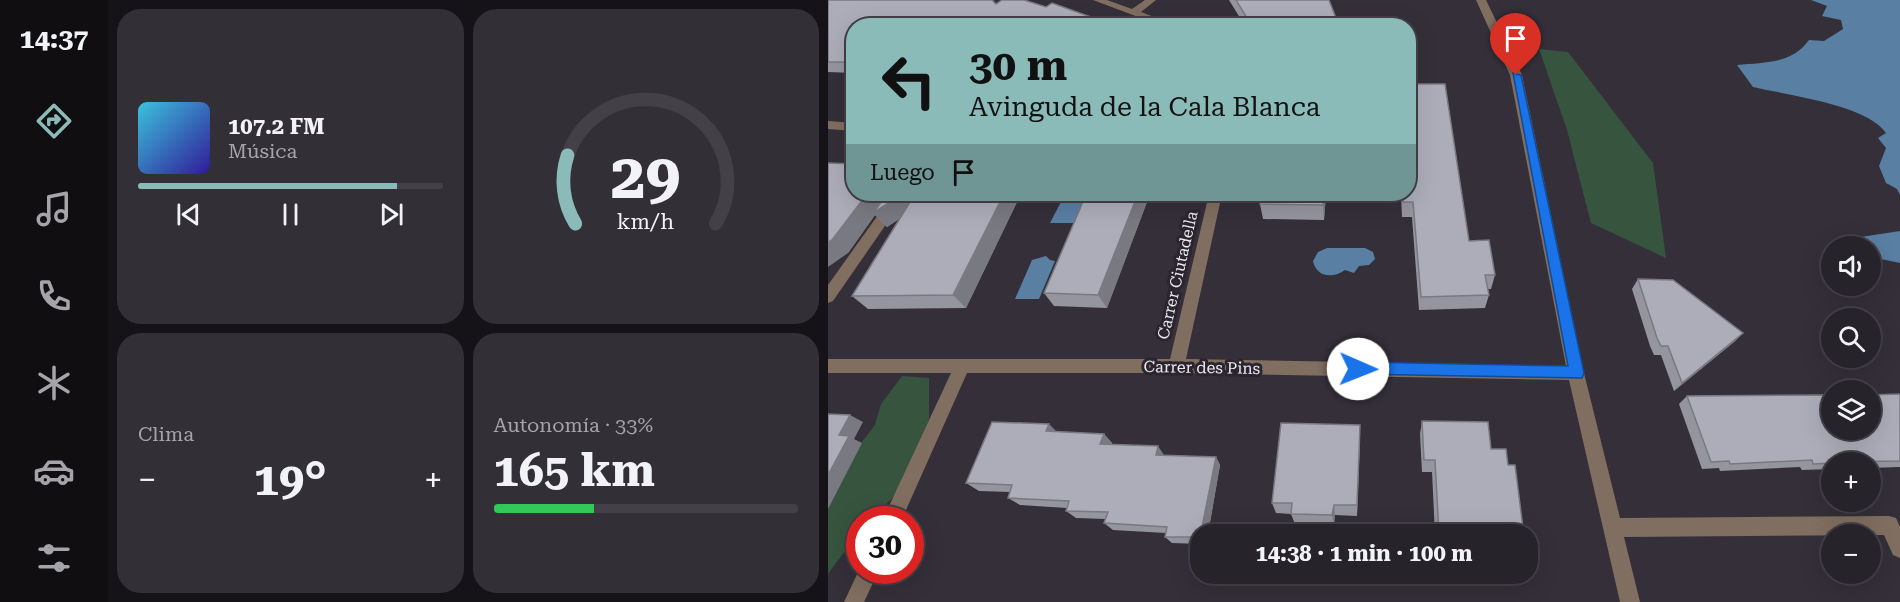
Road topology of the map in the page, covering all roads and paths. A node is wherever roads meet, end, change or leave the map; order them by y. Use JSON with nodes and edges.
{"nodes":[{"id":1,"x":1098,"y":0,"type":"edge"},
{"id":2,"x":1151,"y":0,"type":"edge"},
{"id":3,"x":1481,"y":0,"type":"edge"},
{"id":4,"x":1134,"y":12,"type":"junction"},
{"id":5,"x":1151,"y":18,"type":"edge"},
{"id":6,"x":828,"y":125,"type":"edge"},
{"id":7,"x":846,"y":126,"type":"edge"},
{"id":8,"x":895,"y":201,"type":"edge"},
{"id":9,"x":1213,"y":201,"type":"edge"},
{"id":10,"x":828,"y":297,"type":"edge"},
{"id":11,"x":828,"y":366,"type":"edge"},
{"id":12,"x":1176,"y":366,"type":"junction"},
{"id":13,"x":961,"y":368,"type":"junction"},
{"id":14,"x":1576,"y":373,"type":"junction"},
{"id":15,"x":898,"y":506,"type":"edge"},
{"id":16,"x":1613,"y":528,"type":"junction"},
{"id":17,"x":1900,"y":548,"type":"edge"},
{"id":18,"x":862,"y":584,"type":"edge"},
{"id":19,"x":854,"y":602,"type":"edge"},
{"id":20,"x":1630,"y":602,"type":"edge"}],
"edges":[{"from":1,"to":4,"type":"street"},
{"from":2,"to":4,"type":"street"},
{"from":3,"to":14,"type":"street"},
{"from":4,"to":5,"type":"street"},
{"from":6,"to":7,"type":"street"},
{"from":8,"to":10,"type":"street"},
{"from":9,"to":12,"type":"street","name":"Carrer Ciutadella"},
{"from":11,"to":13,"type":"street","name":"Carrer des Pins"},
{"from":12,"to":13,"type":"street","name":"Carrer des Pins"},
{"from":12,"to":14,"type":"street","name":"Carrer des Pins"},
{"from":13,"to":15,"type":"street"},
{"from":14,"to":16,"type":"street"},
{"from":16,"to":17,"type":"street"},
{"from":16,"to":20,"type":"street"},
{"from":18,"to":19,"type":"street"}]}
